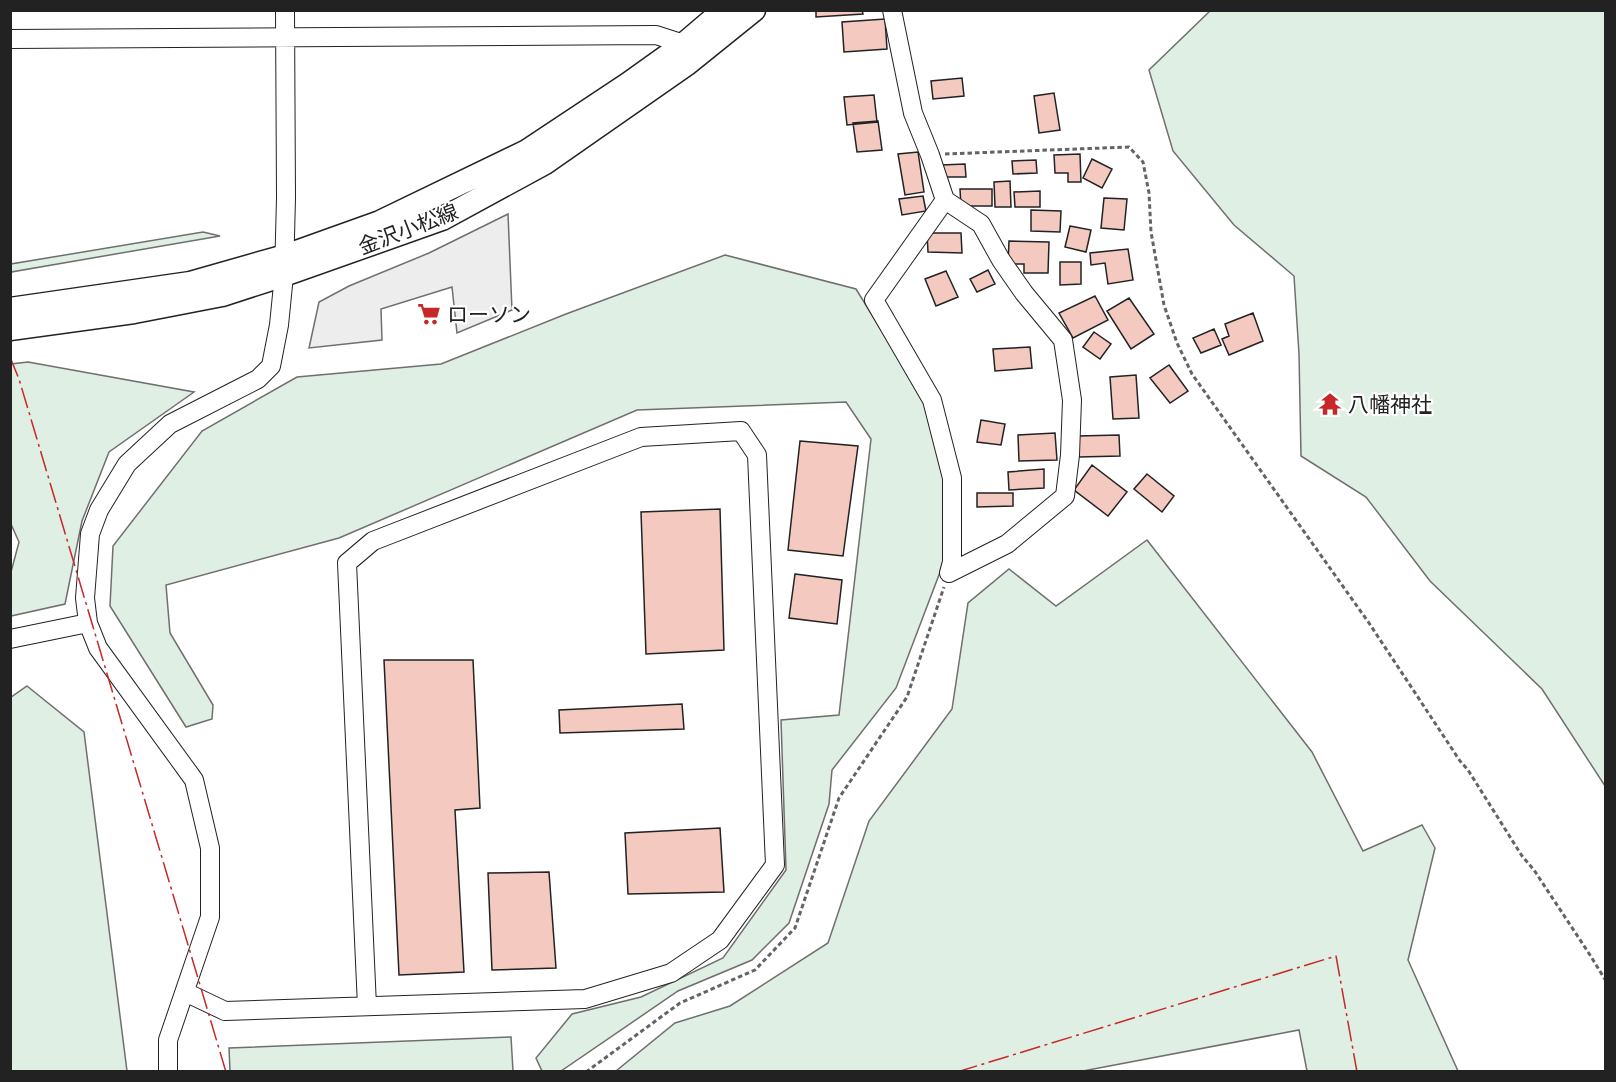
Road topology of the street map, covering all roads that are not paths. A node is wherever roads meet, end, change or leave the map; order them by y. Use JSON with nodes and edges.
{"nodes":[{"id":1,"x":285,"y":10,"type":"edge"},
{"id":2,"x":724,"y":10,"type":"edge"},
{"id":3,"x":754,"y":10,"type":"edge"},
{"id":4,"x":892,"y":10,"type":"edge"},
{"id":5,"x":285,"y":37,"type":"junction"},
{"id":6,"x":10,"y":39,"type":"edge"},
{"id":7,"x":684,"y":44,"type":"junction"},
{"id":8,"x":945,"y":200,"type":"junction"},
{"id":9,"x":285,"y":266,"type":"junction"},
{"id":10,"x":10,"y":309,"type":"edge"},
{"id":11,"x":10,"y":329,"type":"edge"},
{"id":12,"x":88,"y":623,"type":"junction"},
{"id":13,"x":10,"y":639,"type":"edge"},
{"id":14,"x":185,"y":992,"type":"junction"},
{"id":15,"x":367,"y":1006,"type":"junction"},
{"id":16,"x":168,"y":1071,"type":"edge"}],
"edges":[{"from":1,"to":5,"type":"street"},
{"from":2,"to":7,"type":"main road","name":"金沢小松線"},
{"from":3,"to":9,"type":"main road","name":"金沢小松線"},
{"from":4,"to":8,"type":"street"},
{"from":5,"to":6,"type":"street"},
{"from":5,"to":7,"type":"street"},
{"from":5,"to":9,"type":"street"},
{"from":7,"to":9,"type":"main road","name":"金沢小松線"},
{"from":8,"to":8,"type":"street"},
{"from":9,"to":10,"type":"main road","name":"金沢小松線"},
{"from":9,"to":11,"type":"main road","name":"金沢小松線"},
{"from":9,"to":12,"type":"street"},
{"from":12,"to":13,"type":"street"},
{"from":12,"to":14,"type":"street"},
{"from":14,"to":15,"type":"street"},
{"from":14,"to":16,"type":"street"},
{"from":15,"to":15,"type":"street"}]}
